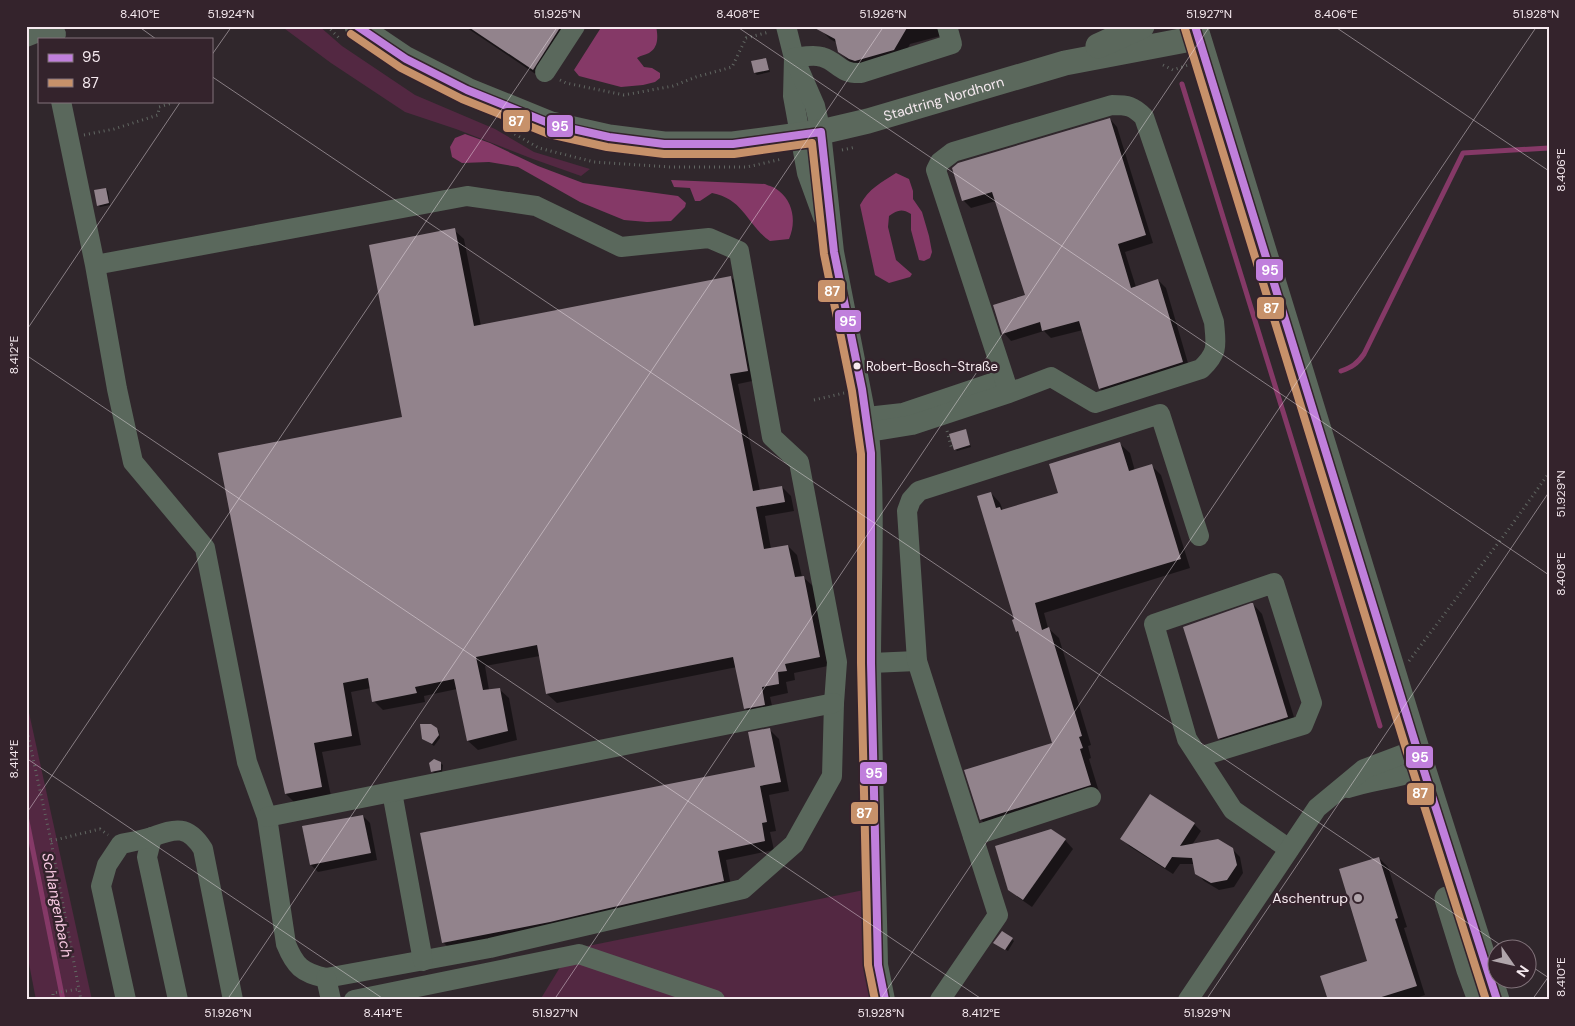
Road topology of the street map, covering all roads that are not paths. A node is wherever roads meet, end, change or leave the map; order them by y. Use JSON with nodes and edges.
{"nodes":[{"id":1,"x":357,"y":26,"type":"edge"},
{"id":2,"x":575,"y":26,"type":"edge"},
{"id":3,"x":947,"y":26,"type":"edge"},
{"id":4,"x":1142,"y":26,"type":"edge"},
{"id":5,"x":787,"y":27,"type":"edge"},
{"id":6,"x":1190,"y":32,"type":"edge"},
{"id":7,"x":58,"y":33,"type":"edge"},
{"id":8,"x":26,"y":37,"type":"edge"},
{"id":9,"x":794,"y":58,"type":"junction"},
{"id":10,"x":1065,"y":63,"type":"junction"},
{"id":11,"x":545,"y":72,"type":"road end"},
{"id":12,"x":61,"y":102,"type":"edge"},
{"id":13,"x":811,"y":134,"type":"junction"},
{"id":14,"x":95,"y":265,"type":"junction"},
{"id":15,"x":1007,"y":386,"type":"junction"},
{"id":16,"x":868,"y":424,"type":"junction"},
{"id":17,"x":1199,"y":536,"type":"dead end"},
{"id":18,"x":917,"y":661,"type":"junction"},
{"id":19,"x":871,"y":663,"type":"junction"},
{"id":20,"x":834,"y":702,"type":"junction"},
{"id":21,"x":1199,"y":757,"type":"junction"},
{"id":22,"x":1413,"y":762,"type":"junction"},
{"id":23,"x":392,"y":792,"type":"junction"},
{"id":24,"x":1091,"y":797,"type":"dead end"},
{"id":25,"x":267,"y":817,"type":"junction"},
{"id":26,"x":973,"y":836,"type":"junction"},
{"id":27,"x":152,"y":837,"type":"junction"},
{"id":28,"x":1290,"y":849,"type":"junction"},
{"id":29,"x":423,"y":960,"type":"junction"},
{"id":30,"x":326,"y":978,"type":"junction"},
{"id":31,"x":362,"y":999,"type":"edge"},
{"id":32,"x":126,"y":1000,"type":"edge"},
{"id":33,"x":178,"y":1000,"type":"edge"},
{"id":34,"x":233,"y":1000,"type":"edge"},
{"id":35,"x":331,"y":1000,"type":"edge"},
{"id":36,"x":715,"y":1000,"type":"edge"},
{"id":37,"x":884,"y":1000,"type":"edge"},
{"id":38,"x":940,"y":1000,"type":"edge"},
{"id":39,"x":1188,"y":1000,"type":"edge"},
{"id":40,"x":1480,"y":1000,"type":"edge"},
{"id":41,"x":1497,"y":1000,"type":"edge"}],
"edges":[{"from":1,"to":13,"type":"main road","name":"Stadtring Nordhorn"},
{"from":2,"to":11,"type":"street"},
{"from":3,"to":9,"type":"street"},
{"from":4,"to":10,"type":"main road","name":"Stadtring Nordhorn"},
{"from":5,"to":9,"type":"street"},
{"from":6,"to":10,"type":"main road","name":"Stadtring Nordhorn"},
{"from":6,"to":22,"type":"main road"},
{"from":6,"to":22,"type":"main road"},
{"from":7,"to":8,"type":"street"},
{"from":9,"to":13,"type":"street"},
{"from":10,"to":13,"type":"main road","name":"Stadtring Nordhorn"},
{"from":12,"to":14,"type":"street"},
{"from":13,"to":16,"type":"street"},
{"from":14,"to":20,"type":"street"},
{"from":14,"to":25,"type":"street"},
{"from":15,"to":15,"type":"street"},
{"from":15,"to":16,"type":"street"},
{"from":16,"to":19,"type":"street"},
{"from":17,"to":18,"type":"street"},
{"from":18,"to":19,"type":"street"},
{"from":18,"to":26,"type":"street"},
{"from":19,"to":37,"type":"street"},
{"from":20,"to":23,"type":"street"},
{"from":20,"to":29,"type":"street"},
{"from":21,"to":21,"type":"street"},
{"from":21,"to":28,"type":"street"},
{"from":22,"to":28,"type":"street"},
{"from":22,"to":40,"type":"main road"},
{"from":22,"to":41,"type":"main road"},
{"from":23,"to":25,"type":"street"},
{"from":23,"to":29,"type":"street"},
{"from":24,"to":26,"type":"street"},
{"from":25,"to":30,"type":"street"},
{"from":26,"to":38,"type":"street"},
{"from":27,"to":32,"type":"street"},
{"from":27,"to":33,"type":"street"},
{"from":27,"to":34,"type":"street"},
{"from":28,"to":39,"type":"street"},
{"from":29,"to":30,"type":"street"},
{"from":30,"to":35,"type":"street"},
{"from":31,"to":36,"type":"street"}]}
